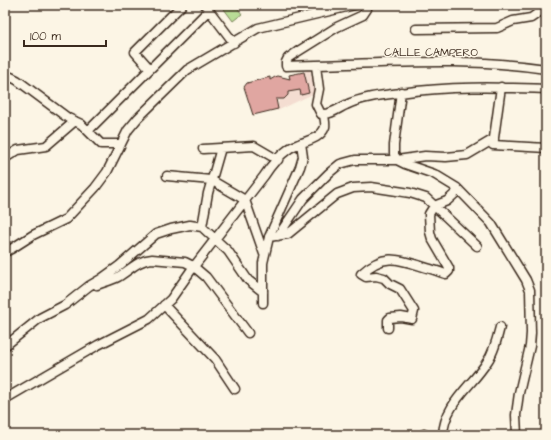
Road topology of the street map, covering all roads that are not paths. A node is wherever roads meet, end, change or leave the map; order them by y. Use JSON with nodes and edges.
{"nodes":[{"id":1,"x":182,"y":5,"type":"edge"},
{"id":2,"x":312,"y":5,"type":"edge"},
{"id":3,"x":355,"y":5,"type":"edge"},
{"id":4,"x":367,"y":5,"type":"edge"},
{"id":5,"x":207,"y":7,"type":"edge"},
{"id":6,"x":546,"y":11,"type":"edge"},
{"id":7,"x":317,"y":14,"type":"junction"},
{"id":8,"x":416,"y":29,"type":"dead end"},
{"id":9,"x":234,"y":43,"type":"junction"},
{"id":10,"x":316,"y":66,"type":"junction"},
{"id":11,"x":150,"y":69,"type":"junction"},
{"id":12,"x":546,"y":69,"type":"edge"},
{"id":13,"x":5,"y":76,"type":"edge"},
{"id":14,"x":501,"y":87,"type":"junction"},
{"id":15,"x":546,"y":89,"type":"edge"},
{"id":16,"x":401,"y":92,"type":"junction"},
{"id":17,"x":324,"y":114,"type":"junction"},
{"id":18,"x":75,"y":121,"type":"junction"},
{"id":19,"x":89,"y":130,"type":"junction"},
{"id":20,"x":494,"y":139,"type":"junction"},
{"id":21,"x":301,"y":143,"type":"junction"},
{"id":22,"x":121,"y":144,"type":"junction"},
{"id":23,"x":221,"y":148,"type":"junction"},
{"id":24,"x":546,"y":148,"type":"edge"},
{"id":25,"x":203,"y":150,"type":"dead end"},
{"id":26,"x":5,"y":158,"type":"edge"},
{"id":27,"x":278,"y":160,"type":"junction"},
{"id":28,"x":397,"y":160,"type":"junction"},
{"id":29,"x":167,"y":176,"type":"dead end"},
{"id":30,"x":211,"y":180,"type":"junction"},
{"id":31,"x":459,"y":190,"type":"junction"},
{"id":32,"x":245,"y":200,"type":"junction"},
{"id":33,"x":434,"y":206,"type":"junction"},
{"id":34,"x":202,"y":227,"type":"junction"},
{"id":35,"x":278,"y":236,"type":"junction"},
{"id":36,"x":269,"y":237,"type":"junction"},
{"id":37,"x":215,"y":239,"type":"junction"},
{"id":38,"x":477,"y":246,"type":"dead end"},
{"id":39,"x":5,"y":252,"type":"edge"},
{"id":40,"x":265,"y":256,"type":"junction"},
{"id":41,"x":193,"y":266,"type":"junction"},
{"id":42,"x":87,"y":288,"type":"junction"},
{"id":43,"x":263,"y":292,"type":"junction"},
{"id":44,"x":263,"y":303,"type":"dead end"},
{"id":45,"x":164,"y":305,"type":"junction"},
{"id":46,"x":500,"y":327,"type":"dead end"},
{"id":47,"x":388,"y":328,"type":"dead end"},
{"id":48,"x":248,"y":333,"type":"dead end"},
{"id":49,"x":5,"y":346,"type":"edge"},
{"id":50,"x":235,"y":389,"type":"dead end"},
{"id":51,"x":5,"y":399,"type":"edge"},
{"id":52,"x":443,"y":435,"type":"edge"},
{"id":53,"x":517,"y":435,"type":"edge"}],
"edges":[{"from":1,"to":11,"type":"street"},
{"from":2,"to":7,"type":"street"},
{"from":3,"to":7,"type":"street"},
{"from":4,"to":10,"type":"street","name":"CALLE CAMPERO"},
{"from":5,"to":9,"type":"street"},
{"from":5,"to":11,"type":"street"},
{"from":6,"to":8,"type":"street"},
{"from":7,"to":9,"type":"street"},
{"from":9,"to":22,"type":"street"},
{"from":10,"to":12,"type":"street","name":"CALLE CAMPERO"},
{"from":10,"to":17,"type":"street"},
{"from":11,"to":19,"type":"street"},
{"from":13,"to":18,"type":"street"},
{"from":14,"to":15,"type":"street"},
{"from":14,"to":16,"type":"street"},
{"from":14,"to":20,"type":"street"},
{"from":16,"to":17,"type":"street"},
{"from":16,"to":28,"type":"street"},
{"from":17,"to":21,"type":"street"},
{"from":18,"to":19,"type":"street"},
{"from":18,"to":26,"type":"street"},
{"from":19,"to":22,"type":"street"},
{"from":20,"to":24,"type":"street"},
{"from":20,"to":28,"type":"street"},
{"from":21,"to":27,"type":"street"},
{"from":21,"to":36,"type":"street"},
{"from":22,"to":39,"type":"street"},
{"from":23,"to":25,"type":"street"},
{"from":23,"to":27,"type":"street"},
{"from":23,"to":30,"type":"street"},
{"from":27,"to":32,"type":"street"},
{"from":28,"to":31,"type":"street"},
{"from":28,"to":35,"type":"street"},
{"from":29,"to":30,"type":"street"},
{"from":30,"to":32,"type":"street"},
{"from":30,"to":34,"type":"street"},
{"from":31,"to":33,"type":"street"},
{"from":31,"to":53,"type":"street"},
{"from":32,"to":37,"type":"street"},
{"from":32,"to":40,"type":"street"},
{"from":33,"to":35,"type":"street"},
{"from":33,"to":38,"type":"street"},
{"from":33,"to":47,"type":"street"},
{"from":34,"to":37,"type":"street"},
{"from":34,"to":42,"type":"street"},
{"from":35,"to":36,"type":"street"},
{"from":36,"to":40,"type":"street"},
{"from":37,"to":41,"type":"street"},
{"from":37,"to":43,"type":"street"},
{"from":40,"to":43,"type":"street"},
{"from":41,"to":42,"type":"street"},
{"from":41,"to":45,"type":"street"},
{"from":41,"to":48,"type":"street"},
{"from":42,"to":49,"type":"street"},
{"from":43,"to":44,"type":"street"},
{"from":45,"to":50,"type":"street"},
{"from":45,"to":51,"type":"street"},
{"from":46,"to":52,"type":"street"}]}
